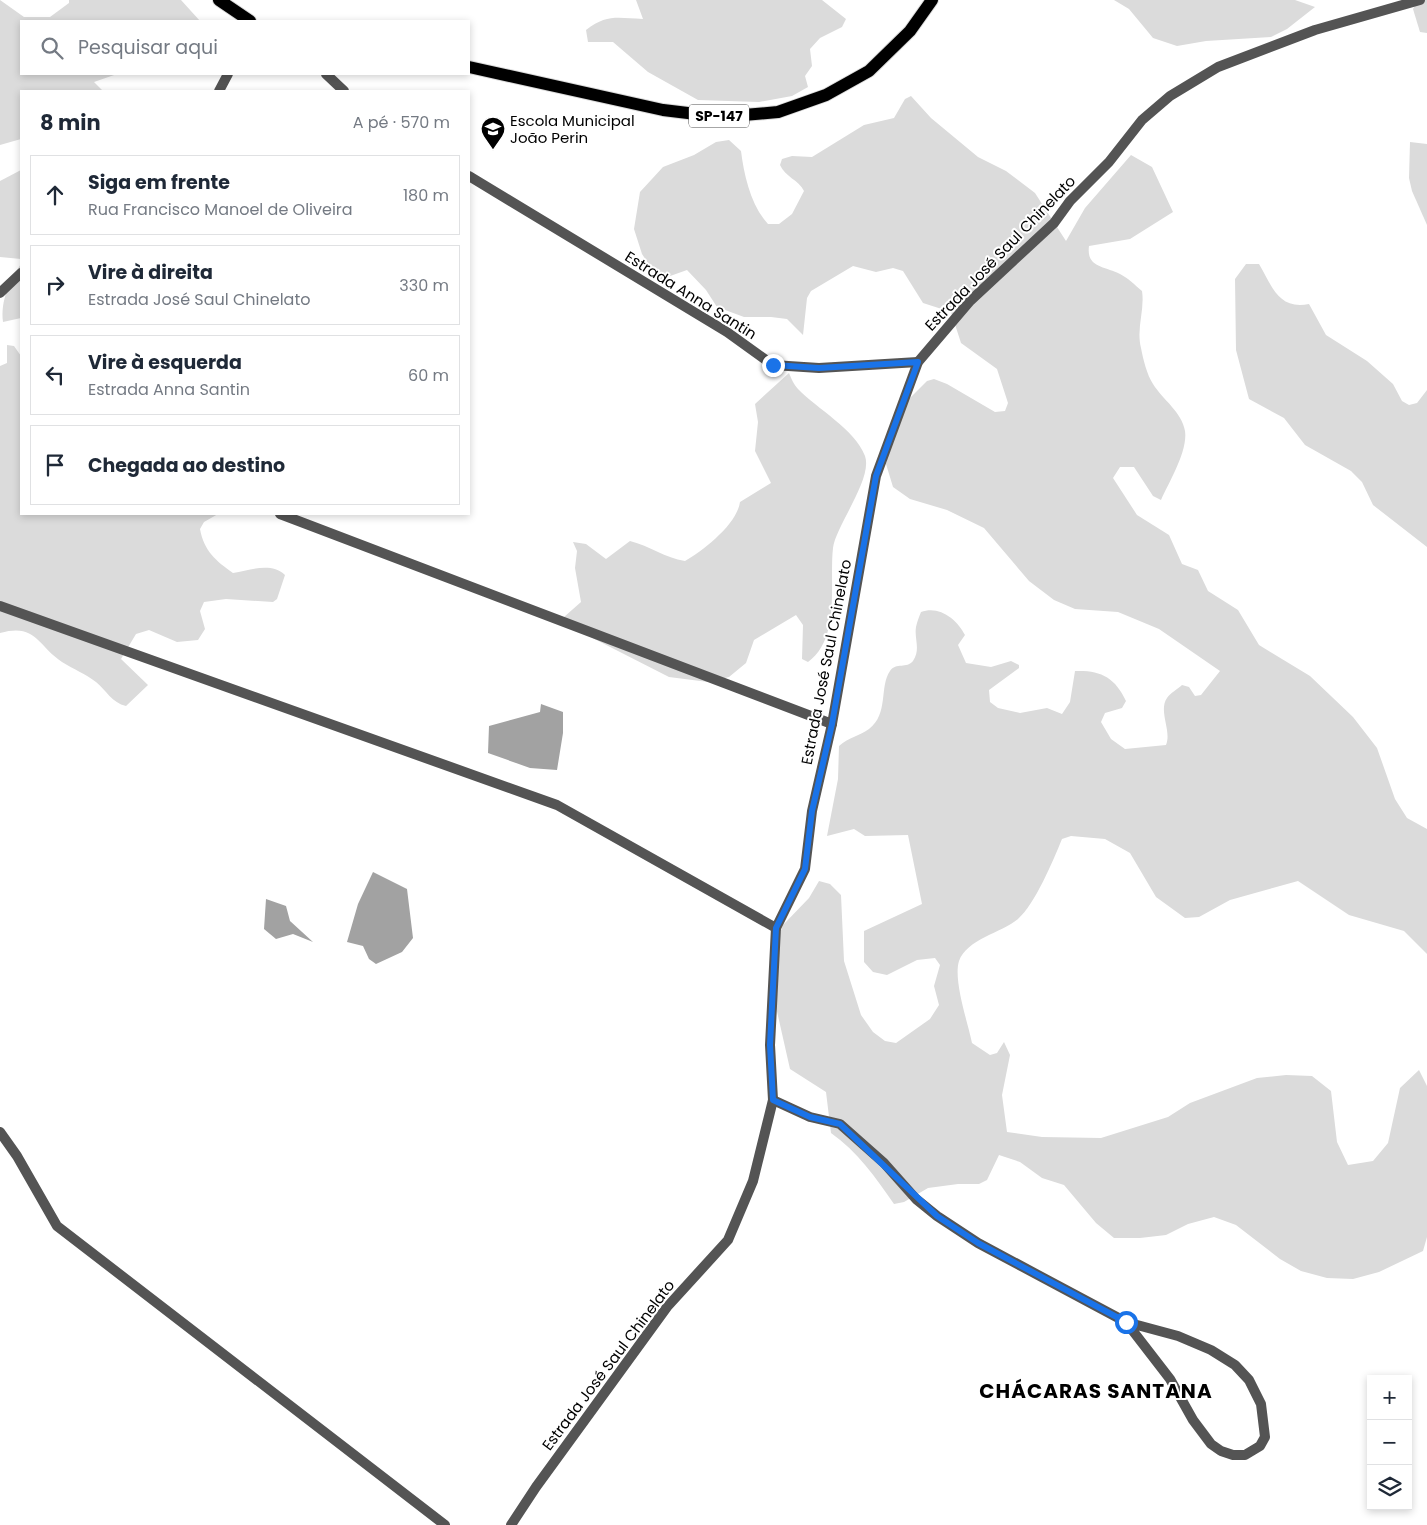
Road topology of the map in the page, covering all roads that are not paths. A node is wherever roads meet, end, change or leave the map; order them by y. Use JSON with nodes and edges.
{"nodes":[{"id":1,"x":219,"y":0,"type":"edge"},
{"id":2,"x":932,"y":0,"type":"edge"},
{"id":3,"x":1420,"y":0,"type":"edge"},
{"id":4,"x":249,"y":20,"type":"edge"},
{"id":5,"x":470,"y":67,"type":"edge"},
{"id":6,"x":227,"y":75,"type":"edge"},
{"id":7,"x":327,"y":75,"type":"edge"},
{"id":8,"x":220,"y":90,"type":"edge"},
{"id":9,"x":343,"y":90,"type":"edge"},
{"id":10,"x":470,"y":177,"type":"edge"},
{"id":11,"x":20,"y":274,"type":"edge"},
{"id":12,"x":0,"y":293,"type":"edge"},
{"id":13,"x":918,"y":362,"type":"junction"},
{"id":14,"x":283,"y":515,"type":"edge"},
{"id":15,"x":0,"y":606,"type":"edge"},
{"id":16,"x":832,"y":724,"type":"junction"},
{"id":17,"x":776,"y":928,"type":"junction"},
{"id":18,"x":773,"y":1100,"type":"junction"},
{"id":19,"x":0,"y":1132,"type":"edge"},
{"id":20,"x":1126,"y":1322,"type":"junction"},
{"id":21,"x":445,"y":1525,"type":"edge"},
{"id":22,"x":511,"y":1525,"type":"edge"}],
"edges":[{"from":1,"to":4,"type":"main road"},
{"from":2,"to":5,"type":"main road","number":"SP-147"},
{"from":3,"to":13,"type":"street","name":"Estrada José Saul Chinelato"},
{"from":6,"to":8,"type":"street"},
{"from":7,"to":9,"type":"street"},
{"from":10,"to":13,"type":"street","name":"Estrada Anna Santin"},
{"from":11,"to":12,"type":"street"},
{"from":13,"to":16,"type":"street","name":"Estrada José Saul Chinelato"},
{"from":14,"to":16,"type":"street"},
{"from":15,"to":17,"type":"street"},
{"from":16,"to":17,"type":"street","name":"Estrada José Saul Chinelato"},
{"from":17,"to":18,"type":"street","name":"Estrada José Saul Chinelato"},
{"from":18,"to":20,"type":"street"},
{"from":18,"to":22,"type":"street","name":"Estrada José Saul Chinelato"},
{"from":19,"to":21,"type":"street"},
{"from":20,"to":20,"type":"street"}]}
